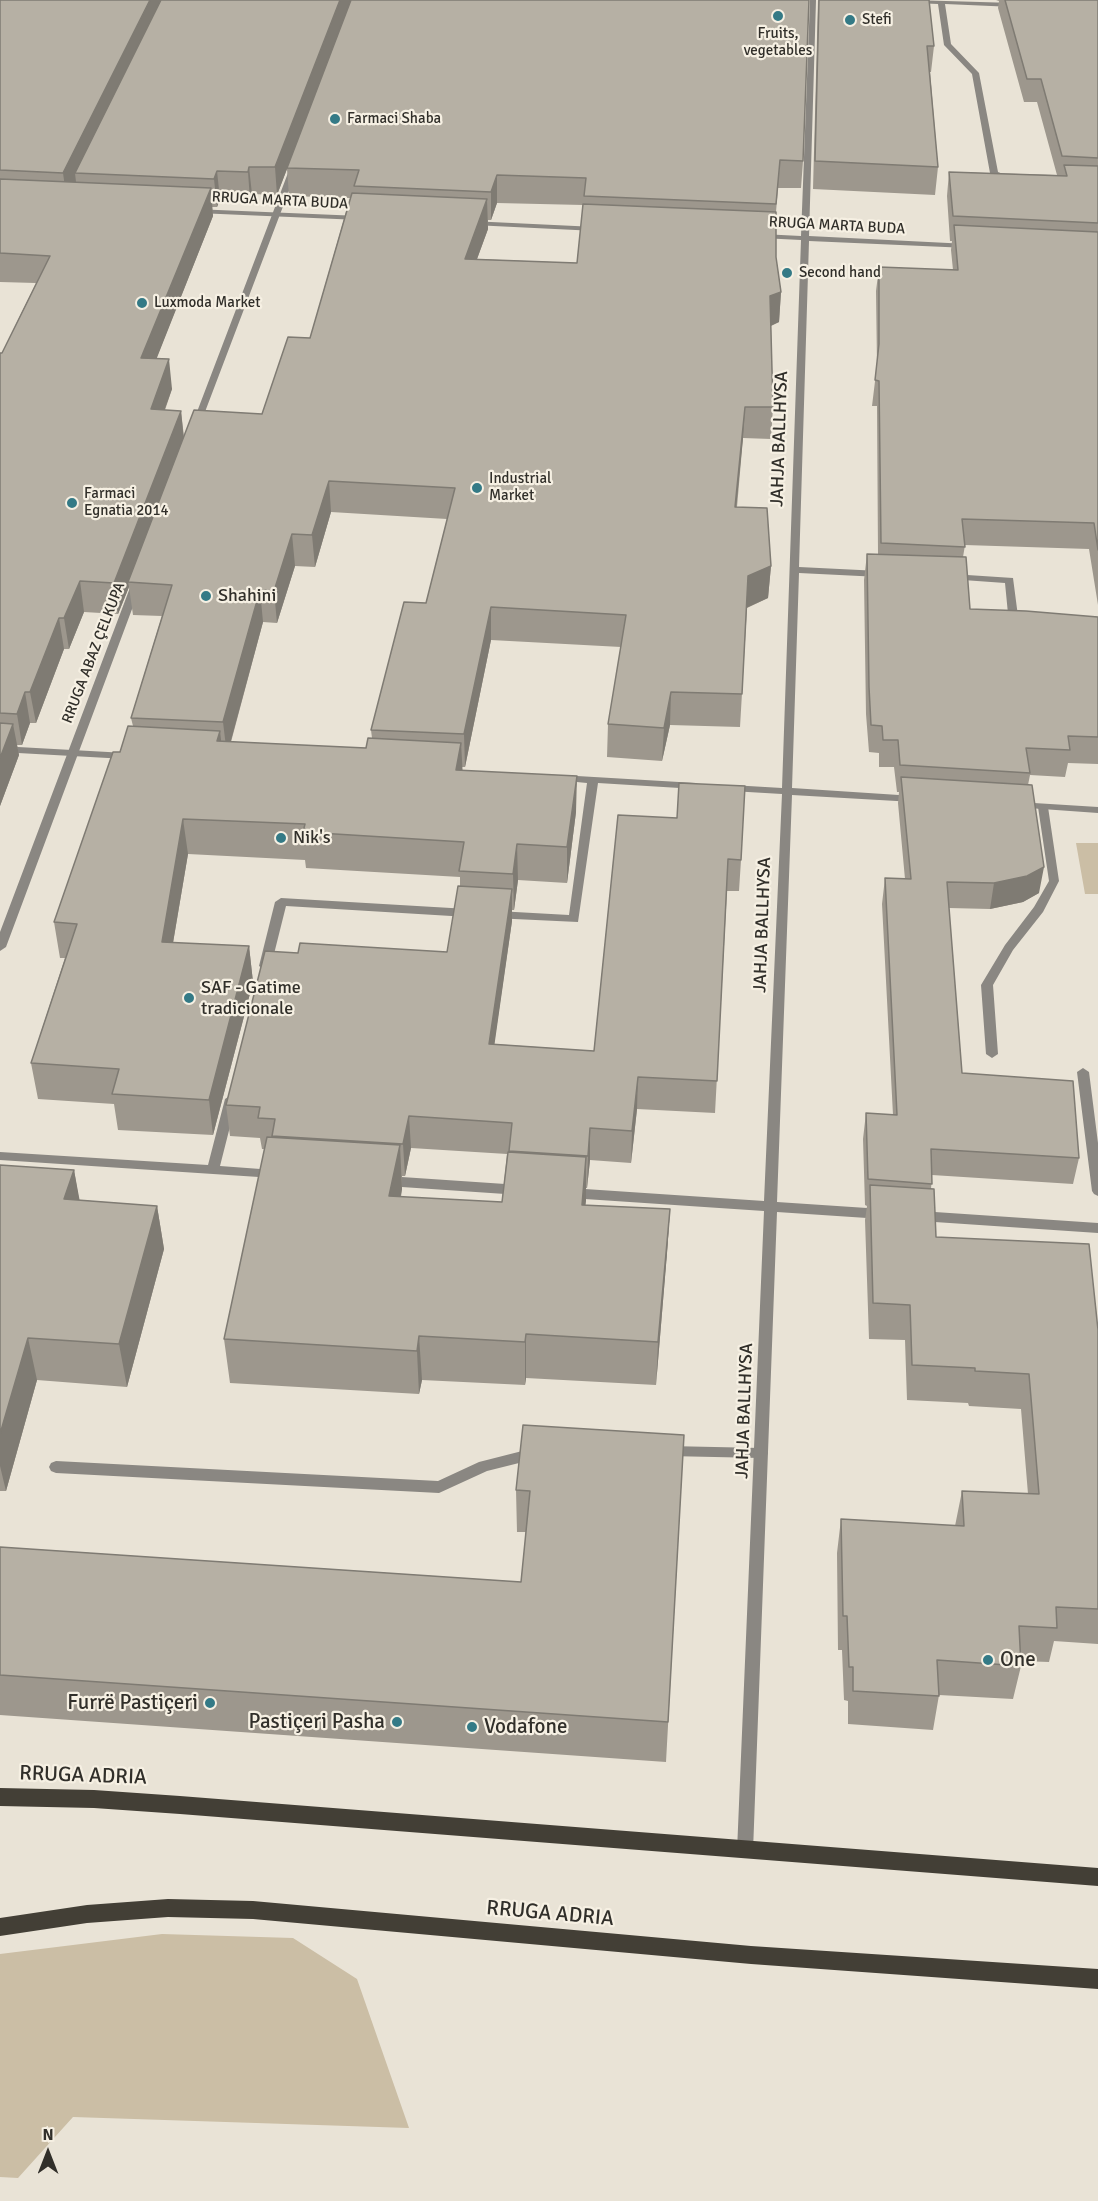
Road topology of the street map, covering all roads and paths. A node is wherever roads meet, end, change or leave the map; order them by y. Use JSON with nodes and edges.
{"nodes":[{"id":1,"x":813,"y":0,"type":"edge"},
{"id":2,"x":909,"y":1,"type":"edge"},
{"id":3,"x":941,"y":2,"type":"junction"},
{"id":4,"x":1020,"y":5,"type":"edge"},
{"id":5,"x":296,"y":161,"type":"edge"},
{"id":6,"x":1024,"y":182,"type":"edge"},
{"id":7,"x":185,"y":210,"type":"edge"},
{"id":8,"x":276,"y":215,"type":"junction"},
{"id":9,"x":370,"y":219,"type":"edge"},
{"id":10,"x":464,"y":223,"type":"edge"},
{"id":11,"x":605,"y":229,"type":"edge"},
{"id":12,"x":746,"y":235,"type":"edge"},
{"id":13,"x":805,"y":237,"type":"junction"},
{"id":14,"x":981,"y":246,"type":"edge"},
{"id":15,"x":191,"y":439,"type":"edge"},
{"id":16,"x":794,"y":570,"type":"junction"},
{"id":17,"x":140,"y":574,"type":"edge"},
{"id":18,"x":896,"y":575,"type":"edge"},
{"id":19,"x":942,"y":577,"type":"edge"},
{"id":20,"x":1015,"y":632,"type":"edge"},
{"id":21,"x":0,"y":749,"type":"edge"},
{"id":22,"x":72,"y":753,"type":"junction"},
{"id":23,"x":143,"y":757,"type":"edge"},
{"id":24,"x":545,"y":777,"type":"edge"},
{"id":25,"x":592,"y":780,"type":"junction"},
{"id":26,"x":787,"y":791,"type":"junction"},
{"id":27,"x":927,"y":800,"type":"edge"},
{"id":28,"x":1008,"y":805,"type":"edge"},
{"id":29,"x":1043,"y":807,"type":"junction"},
{"id":30,"x":1098,"y":810,"type":"edge"},
{"id":31,"x":0,"y":947,"type":"edge"},
{"id":32,"x":262,"y":976,"type":"edge"},
{"id":33,"x":992,"y":1054,"type":"dead end"},
{"id":34,"x":1083,"y":1072,"type":"dead end"},
{"id":35,"x":233,"y":1090,"type":"edge"},
{"id":36,"x":0,"y":1156,"type":"edge"},
{"id":37,"x":213,"y":1170,"type":"junction"},
{"id":38,"x":284,"y":1175,"type":"edge"},
{"id":39,"x":379,"y":1181,"type":"edge"},
{"id":40,"x":533,"y":1191,"type":"edge"},
{"id":41,"x":1098,"y":1191,"type":"edge"},
{"id":42,"x":557,"y":1192,"type":"edge"},
{"id":43,"x":771,"y":1206,"type":"junction"},
{"id":44,"x":1098,"y":1228,"type":"edge"},
{"id":45,"x":656,"y":1451,"type":"edge"},
{"id":46,"x":550,"y":1453,"type":"edge"},
{"id":47,"x":761,"y":1454,"type":"junction"},
{"id":48,"x":56,"y":1467,"type":"dead end"},
{"id":49,"x":0,"y":1797,"type":"edge"},
{"id":50,"x":746,"y":1851,"type":"junction"},
{"id":51,"x":1098,"y":1877,"type":"edge"},
{"id":52,"x":0,"y":1927,"type":"edge"},
{"id":53,"x":1098,"y":1979,"type":"edge"}],
"edges":[{"from":1,"to":13,"type":"street","name":"JAHJA BALLHYSA"},
{"from":2,"to":3,"type":"street"},
{"from":3,"to":4,"type":"street"},
{"from":3,"to":6,"type":"street"},
{"from":5,"to":8,"type":"street"},
{"from":7,"to":8,"type":"street","name":"RRUGA MARTA BUDA"},
{"from":8,"to":9,"type":"street","name":"RRUGA MARTA BUDA"},
{"from":8,"to":15,"type":"street"},
{"from":10,"to":11,"type":"street"},
{"from":12,"to":13,"type":"street","name":"RRUGA MARTA BUDA"},
{"from":13,"to":14,"type":"street","name":"RRUGA MARTA BUDA"},
{"from":13,"to":16,"type":"street","name":"JAHJA BALLHYSA"},
{"from":16,"to":18,"type":"street"},
{"from":16,"to":26,"type":"street","name":"JAHJA BALLHYSA"},
{"from":17,"to":22,"type":"street","name":"RRUGA ABAZ ÇELKUPA"},
{"from":19,"to":20,"type":"street"},
{"from":21,"to":22,"type":"street"},
{"from":22,"to":23,"type":"street"},
{"from":22,"to":31,"type":"street","name":"RRUGA ABAZ ÇELKUPA"},
{"from":24,"to":25,"type":"street"},
{"from":25,"to":26,"type":"street"},
{"from":25,"to":32,"type":"street"},
{"from":26,"to":27,"type":"street"},
{"from":26,"to":43,"type":"street","name":"JAHJA BALLHYSA"},
{"from":28,"to":29,"type":"street"},
{"from":29,"to":30,"type":"street"},
{"from":29,"to":33,"type":"street"},
{"from":34,"to":41,"type":"street"},
{"from":35,"to":37,"type":"street"},
{"from":36,"to":37,"type":"street"},
{"from":37,"to":38,"type":"street"},
{"from":39,"to":40,"type":"street"},
{"from":42,"to":43,"type":"street"},
{"from":43,"to":44,"type":"street"},
{"from":43,"to":47,"type":"street","name":"JAHJA BALLHYSA"},
{"from":45,"to":47,"type":"street"},
{"from":46,"to":48,"type":"street"},
{"from":47,"to":50,"type":"street","name":"JAHJA BALLHYSA"},
{"from":49,"to":50,"type":"main road","name":"RRUGA ADRIA"},
{"from":50,"to":51,"type":"main road","name":"RRUGA ADRIA"},
{"from":52,"to":53,"type":"main road","name":"RRUGA ADRIA"}]}
